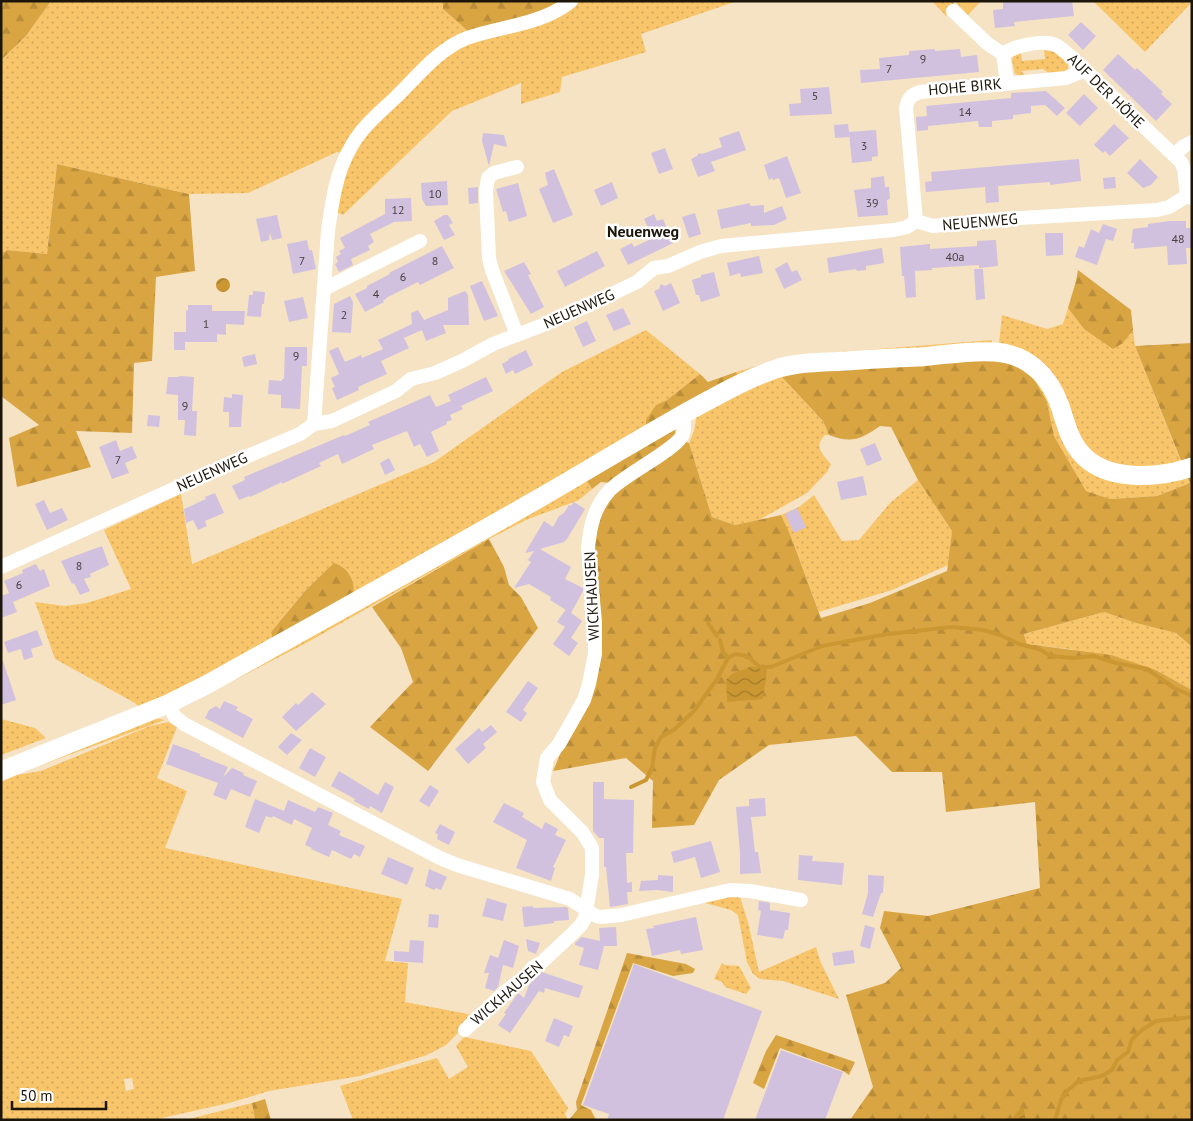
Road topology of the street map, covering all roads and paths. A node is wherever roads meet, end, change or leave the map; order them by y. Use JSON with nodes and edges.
{"nodes":[{"id":1,"x":567,"y":4,"type":"edge"},
{"id":2,"x":953,"y":11,"type":"dead end"},
{"id":3,"x":1003,"y":54,"type":"junction"},
{"id":4,"x":1085,"y":70,"type":"junction"},
{"id":5,"x":1007,"y":83,"type":"junction"},
{"id":6,"x":1192,"y":142,"type":"edge"},
{"id":7,"x":1174,"y":156,"type":"junction"},
{"id":8,"x":516,"y":167,"type":"dead end"},
{"id":9,"x":1189,"y":197,"type":"edge"},
{"id":10,"x":916,"y":221,"type":"junction"},
{"id":11,"x":420,"y":241,"type":"dead end"},
{"id":12,"x":324,"y":289,"type":"junction"},
{"id":13,"x":518,"y":335,"type":"junction"},
{"id":14,"x":681,"y":416,"type":"junction"},
{"id":15,"x":314,"y":424,"type":"junction"},
{"id":16,"x":1192,"y":467,"type":"edge"},
{"id":17,"x":1,"y":567,"type":"edge"},
{"id":18,"x":168,"y":704,"type":"junction"},
{"id":19,"x":1,"y":771,"type":"edge"},
{"id":20,"x":801,"y":900,"type":"dead end"},
{"id":21,"x":586,"y":910,"type":"junction"},
{"id":22,"x":465,"y":1030,"type":"dead end"}],
"edges":[{"from":1,"to":12,"type":"street"},
{"from":2,"to":3,"type":"street"},
{"from":3,"to":4,"type":"street","name":"AUF DER HÖHE"},
{"from":3,"to":5,"type":"street"},
{"from":4,"to":5,"type":"street","name":"HOHE BIRK"},
{"from":4,"to":7,"type":"street","name":"AUF DER HÖHE"},
{"from":5,"to":10,"type":"street","name":"HOHE BIRK"},
{"from":6,"to":7,"type":"street"},
{"from":7,"to":9,"type":"street","name":"AUF DER HÖHE"},
{"from":8,"to":13,"type":"street"},
{"from":9,"to":10,"type":"street","name":"NEUENWEG"},
{"from":10,"to":13,"type":"street","name":"NEUENWEG"},
{"from":11,"to":12,"type":"street"},
{"from":12,"to":15,"type":"street"},
{"from":13,"to":15,"type":"street","name":"NEUENWEG"},
{"from":14,"to":16,"type":"main road"},
{"from":14,"to":18,"type":"main road"},
{"from":14,"to":21,"type":"street","name":"WICKHAUSEN"},
{"from":15,"to":17,"type":"street","name":"NEUENWEG"},
{"from":18,"to":19,"type":"main road"},
{"from":18,"to":21,"type":"street"},
{"from":20,"to":21,"type":"street"},
{"from":21,"to":22,"type":"street","name":"WICKHAUSEN"}]}
